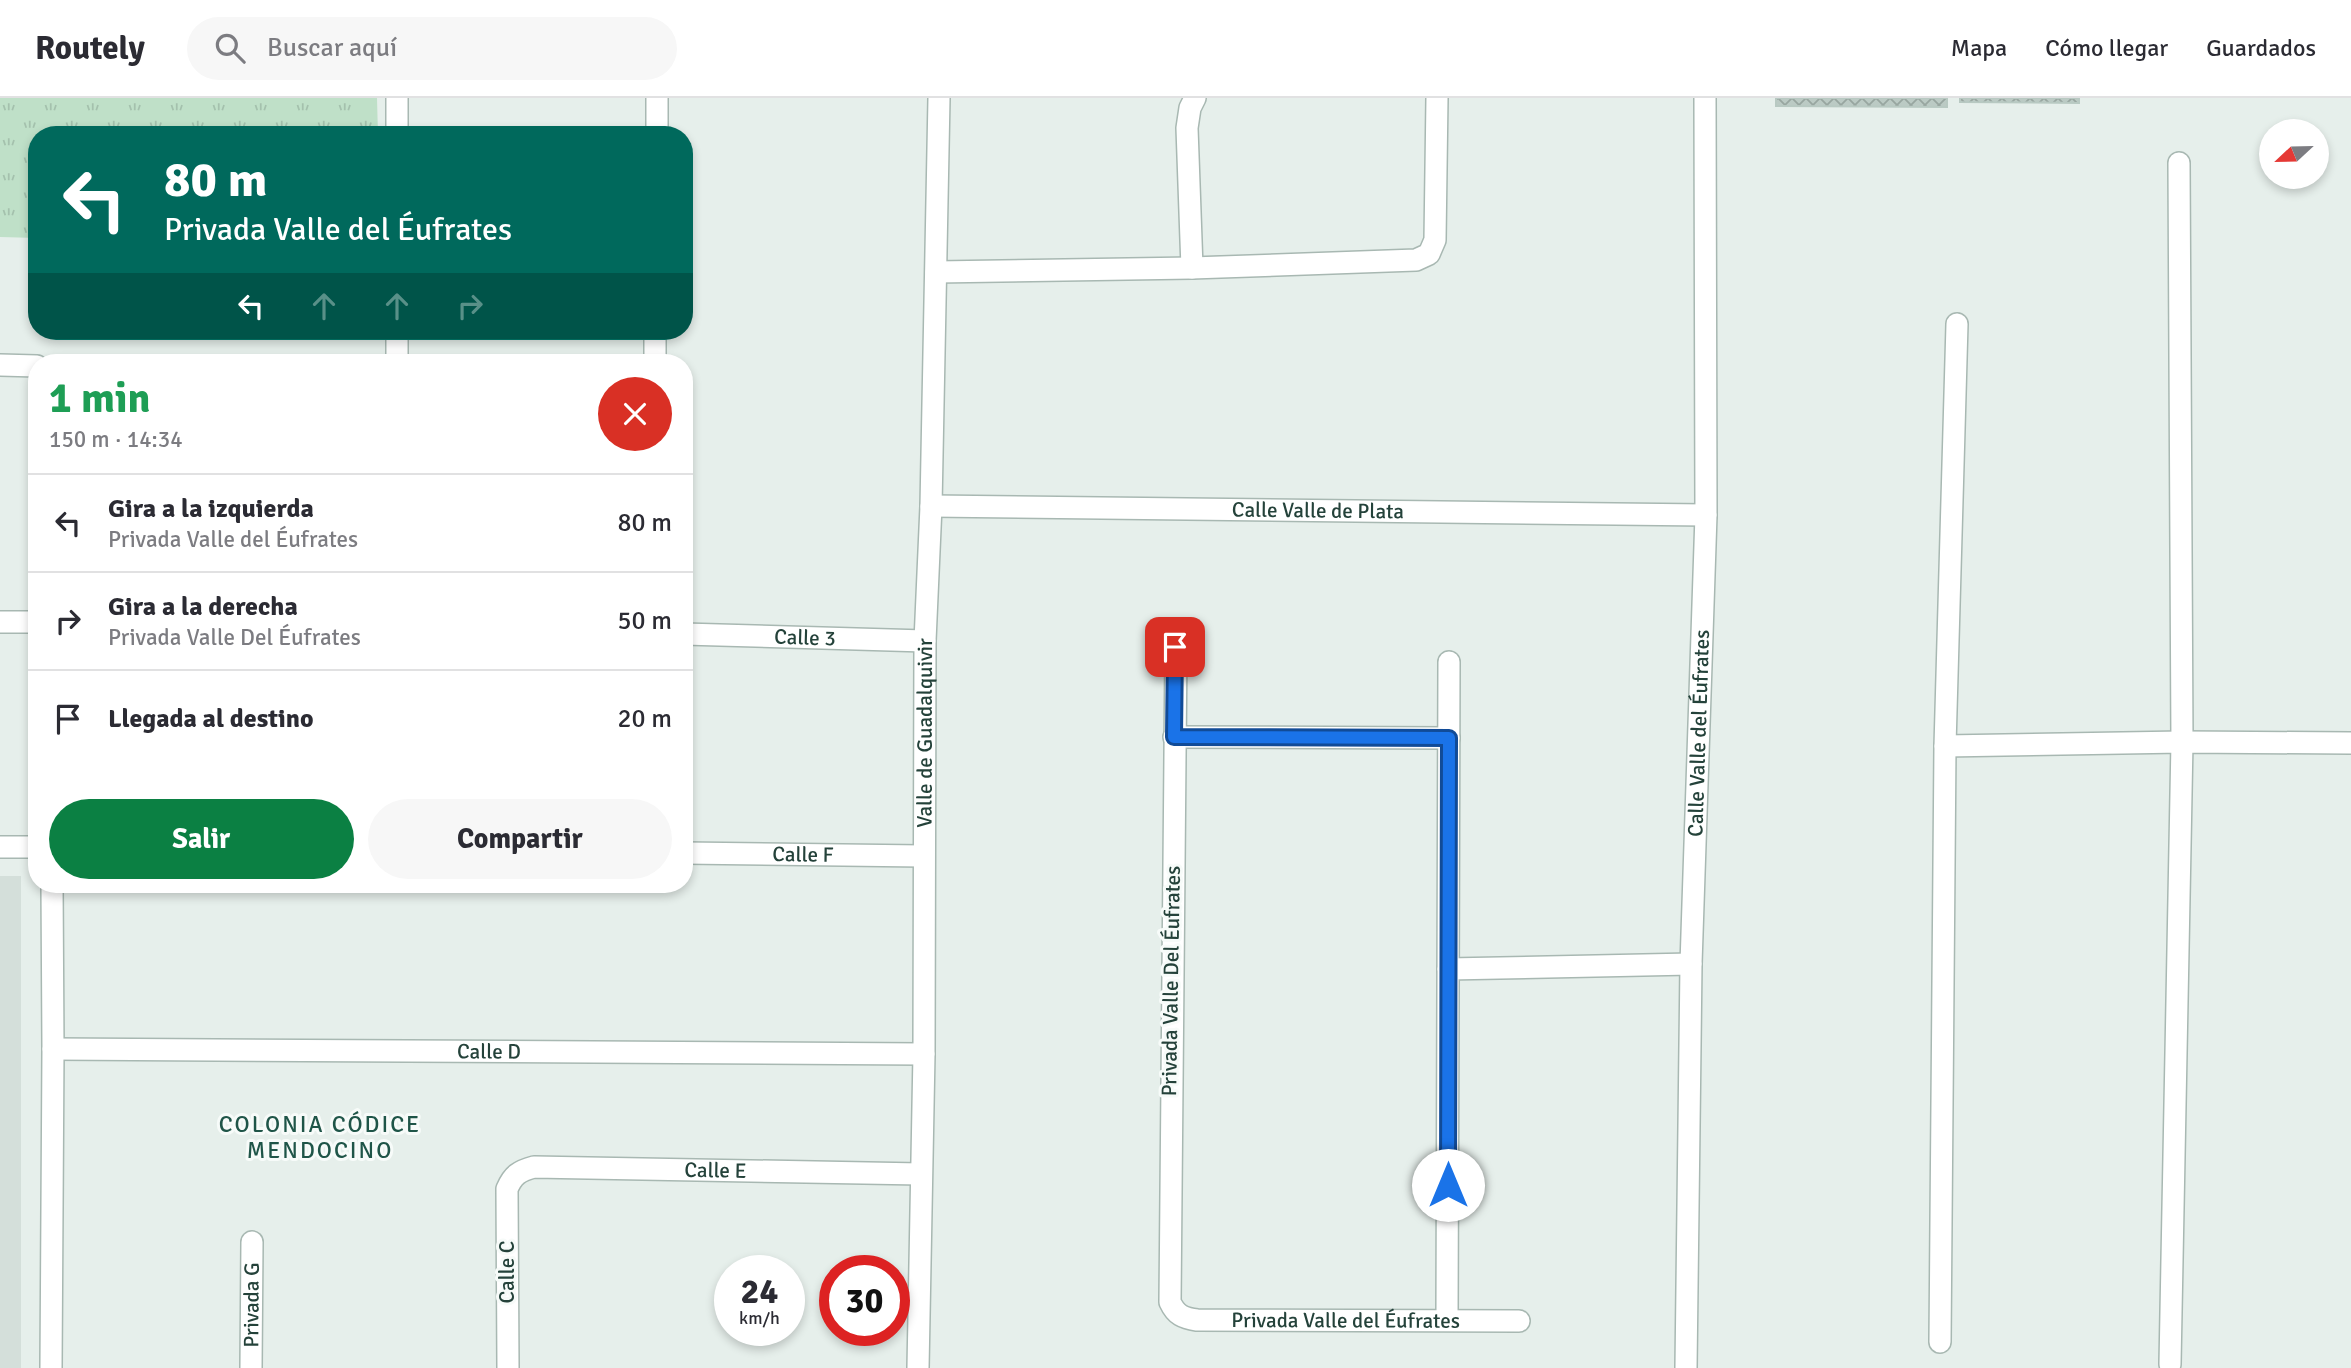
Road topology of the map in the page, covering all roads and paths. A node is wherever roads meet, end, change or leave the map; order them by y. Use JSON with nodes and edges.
{"nodes":[{"id":1,"x":397,"y":98,"type":"edge"},
{"id":2,"x":657,"y":98,"type":"edge"},
{"id":3,"x":939,"y":98,"type":"edge"},
{"id":4,"x":1195,"y":98,"type":"edge"},
{"id":5,"x":1437,"y":98,"type":"edge"},
{"id":6,"x":1705,"y":98,"type":"edge"},
{"id":7,"x":397,"y":126,"type":"edge"},
{"id":8,"x":657,"y":126,"type":"edge"},
{"id":9,"x":2179,"y":163,"type":"dead end"},
{"id":10,"x":1192,"y":268,"type":"junction"},
{"id":11,"x":936,"y":272,"type":"junction"},
{"id":12,"x":1957,"y":324,"type":"dead end"},
{"id":13,"x":0,"y":365,"type":"edge"},
{"id":14,"x":28,"y":366,"type":"edge"},
{"id":15,"x":931,"y":506,"type":"junction"},
{"id":16,"x":1706,"y":515,"type":"junction"},
{"id":17,"x":0,"y":622,"type":"edge"},
{"id":18,"x":28,"y":622,"type":"edge"},
{"id":19,"x":693,"y":634,"type":"edge"},
{"id":20,"x":925,"y":641,"type":"junction"},
{"id":21,"x":1175,"y":647,"type":"dead end"},
{"id":22,"x":1448,"y":662,"type":"dead end"},
{"id":23,"x":1174,"y":737,"type":"junction"},
{"id":24,"x":1449,"y":738,"type":"junction"},
{"id":25,"x":2182,"y":742,"type":"junction"},
{"id":26,"x":2351,"y":743,"type":"edge"},
{"id":27,"x":1945,"y":746,"type":"junction"},
{"id":28,"x":0,"y":847,"type":"edge"},
{"id":29,"x":28,"y":847,"type":"edge"},
{"id":30,"x":693,"y":853,"type":"edge"},
{"id":31,"x":923,"y":856,"type":"junction"},
{"id":32,"x":52,"y":893,"type":"edge"},
{"id":33,"x":1691,"y":964,"type":"junction"},
{"id":34,"x":1448,"y":969,"type":"junction"},
{"id":35,"x":53,"y":1049,"type":"junction"},
{"id":36,"x":924,"y":1054,"type":"junction"},
{"id":37,"x":921,"y":1174,"type":"junction"},
{"id":38,"x":512,"y":1176,"type":"joint"},
{"id":39,"x":252,"y":1242,"type":"dead end"},
{"id":40,"x":1175,"y":1312,"type":"joint"},
{"id":41,"x":1447,"y":1320,"type":"junction"},
{"id":42,"x":1519,"y":1321,"type":"dead end"},
{"id":43,"x":1940,"y":1342,"type":"dead end"},
{"id":44,"x":2170,"y":1364,"type":"dead end"},
{"id":45,"x":51,"y":1368,"type":"edge"},
{"id":46,"x":251,"y":1368,"type":"edge"},
{"id":47,"x":508,"y":1368,"type":"edge"},
{"id":48,"x":918,"y":1368,"type":"edge"},
{"id":49,"x":1686,"y":1368,"type":"edge"}],
"edges":[{"from":1,"to":7,"type":"street"},
{"from":2,"to":8,"type":"street"},
{"from":3,"to":11,"type":"street","name":"Valle de Guadalquivir"},
{"from":4,"to":10,"type":"street"},
{"from":5,"to":10,"type":"street"},
{"from":6,"to":16,"type":"street","name":"Calle Valle del Éufrates"},
{"from":9,"to":25,"type":"street"},
{"from":10,"to":11,"type":"street"},
{"from":11,"to":15,"type":"street","name":"Valle de Guadalquivir"},
{"from":12,"to":27,"type":"street"},
{"from":13,"to":14,"type":"street"},
{"from":15,"to":16,"type":"street","name":"Calle Valle de Plata"},
{"from":15,"to":20,"type":"street","name":"Valle de Guadalquivir"},
{"from":16,"to":33,"type":"street","name":"Calle Valle del Éufrates"},
{"from":17,"to":18,"type":"street"},
{"from":19,"to":20,"type":"street","name":"Calle 3"},
{"from":20,"to":31,"type":"street","name":"Valle de Guadalquivir"},
{"from":21,"to":23,"type":"street","name":"Privada Valle Del Éufrates"},
{"from":22,"to":24,"type":"street","name":"Privada Valle Del Éufrates"},
{"from":23,"to":24,"type":"street"},
{"from":23,"to":40,"type":"street","name":"Privada Valle Del Éufrates"},
{"from":24,"to":34,"type":"street","name":"Privada Valle Del Éufrates"},
{"from":25,"to":26,"type":"street"},
{"from":25,"to":27,"type":"street"},
{"from":25,"to":44,"type":"street"},
{"from":27,"to":43,"type":"street"},
{"from":28,"to":29,"type":"street"},
{"from":30,"to":31,"type":"street","name":"Calle F"},
{"from":31,"to":36,"type":"street","name":"Valle de Guadalquivir"},
{"from":32,"to":35,"type":"street"},
{"from":33,"to":34,"type":"street"},
{"from":33,"to":49,"type":"street","name":"Calle Valle del Éufrates"},
{"from":34,"to":41,"type":"street","name":"Privada Valle Del Éufrates"},
{"from":35,"to":36,"type":"street","name":"Calle D"},
{"from":35,"to":45,"type":"street"},
{"from":36,"to":37,"type":"street","name":"Valle de Guadalquivir"},
{"from":37,"to":38,"type":"street","name":"Calle E"},
{"from":37,"to":48,"type":"street","name":"Valle de Guadalquivir"},
{"from":38,"to":47,"type":"street","name":"Calle C"},
{"from":39,"to":46,"type":"street","name":"Privada G"},
{"from":40,"to":41,"type":"street","name":"Privada Valle del Éufrates"},
{"from":41,"to":42,"type":"street","name":"Privada Valle del Éufrates"}]}
